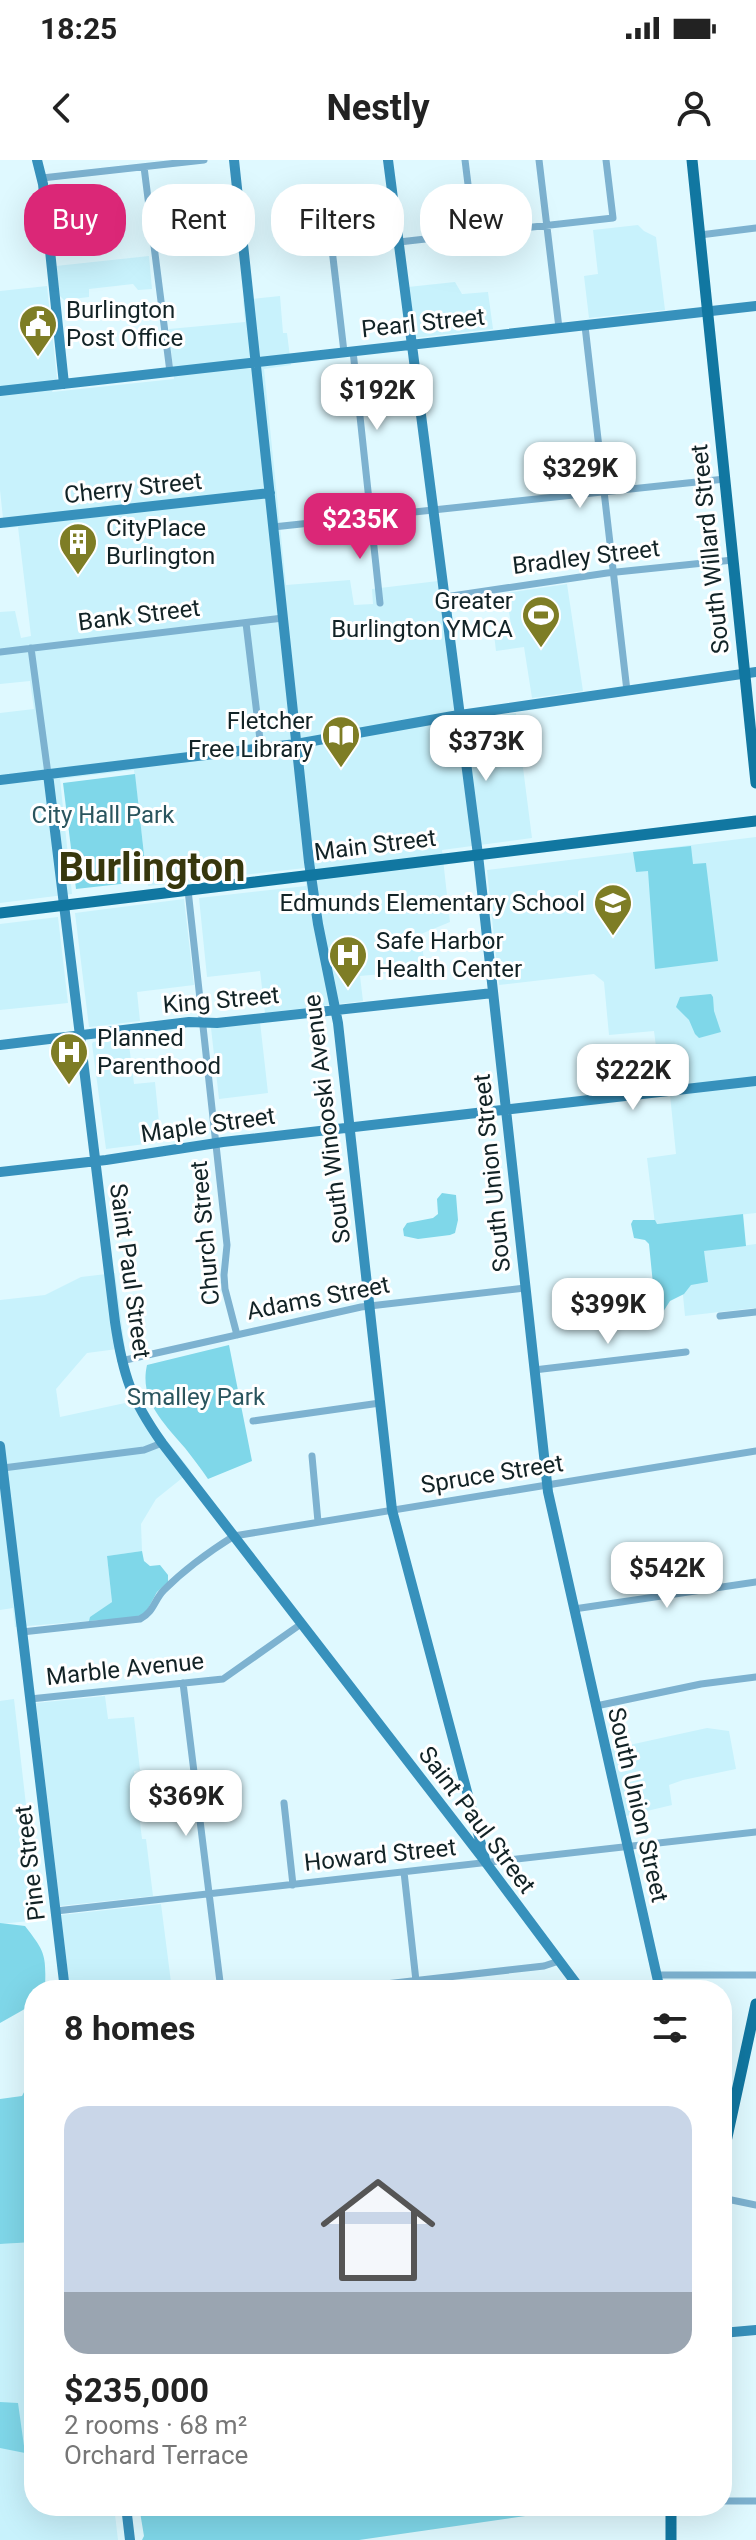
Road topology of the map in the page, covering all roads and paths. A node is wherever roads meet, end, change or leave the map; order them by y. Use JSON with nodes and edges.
{"nodes":[{"id":1,"x":37,"y":160,"type":"edge"},
{"id":2,"x":204,"y":160,"type":"edge"},
{"id":3,"x":234,"y":160,"type":"edge"},
{"id":4,"x":388,"y":160,"type":"edge"},
{"id":5,"x":465,"y":160,"type":"edge"},
{"id":6,"x":539,"y":160,"type":"edge"},
{"id":7,"x":606,"y":160,"type":"edge"},
{"id":8,"x":692,"y":160,"type":"edge"},
{"id":9,"x":144,"y":167,"type":"junction"},
{"id":10,"x":42,"y":178,"type":"junction"},
{"id":11,"x":391,"y":184,"type":"edge"},
{"id":12,"x":468,"y":184,"type":"edge"},
{"id":13,"x":547,"y":225,"type":"junction"},
{"id":14,"x":532,"y":227,"type":"edge"},
{"id":15,"x":756,"y":228,"type":"edge"},
{"id":16,"x":700,"y":235,"type":"junction"},
{"id":17,"x":334,"y":256,"type":"edge"},
{"id":18,"x":401,"y":256,"type":"edge"},
{"id":19,"x":756,"y":306,"type":"edge"},
{"id":20,"x":708,"y":311,"type":"junction"},
{"id":21,"x":585,"y":326,"type":"junction"},
{"id":22,"x":559,"y":328,"type":"junction"},
{"id":23,"x":412,"y":344,"type":"junction"},
{"id":24,"x":349,"y":351,"type":"junction"},
{"id":25,"x":257,"y":362,"type":"junction"},
{"id":26,"x":170,"y":372,"type":"junction"},
{"id":27,"x":64,"y":384,"type":"junction"},
{"id":28,"x":0,"y":391,"type":"edge"},
{"id":29,"x":725,"y":479,"type":"junction"},
{"id":30,"x":604,"y":492,"type":"junction"},
{"id":31,"x":270,"y":493,"type":"junction"},
{"id":32,"x":433,"y":510,"type":"junction"},
{"id":33,"x":370,"y":517,"type":"junction"},
{"id":34,"x":0,"y":523,"type":"edge"},
{"id":35,"x":273,"y":527,"type":"junction"},
{"id":36,"x":733,"y":560,"type":"junction"},
{"id":37,"x":613,"y":572,"type":"junction"},
{"id":38,"x":445,"y":597,"type":"junction"},
{"id":39,"x":380,"y":603,"type":"dead end"},
{"id":40,"x":283,"y":618,"type":"junction"},
{"id":41,"x":246,"y":623,"type":"junction"},
{"id":42,"x":31,"y":648,"type":"junction"},
{"id":43,"x":0,"y":652,"type":"edge"},
{"id":44,"x":751,"y":673,"type":"edge"},
{"id":45,"x":627,"y":691,"type":"junction"},
{"id":46,"x":460,"y":715,"type":"junction"},
{"id":47,"x":296,"y":744,"type":"junction"},
{"id":48,"x":261,"y":748,"type":"junction"},
{"id":49,"x":48,"y":774,"type":"junction"},
{"id":50,"x":0,"y":780,"type":"edge"},
{"id":51,"x":756,"y":783,"type":"edge"},
{"id":52,"x":756,"y":821,"type":"edge"},
{"id":53,"x":478,"y":855,"type":"junction"},
{"id":54,"x":311,"y":875,"type":"junction"},
{"id":55,"x":188,"y":890,"type":"junction"},
{"id":56,"x":65,"y":905,"type":"junction"},
{"id":57,"x":0,"y":913,"type":"edge"},
{"id":58,"x":493,"y":993,"type":"junction"},
{"id":59,"x":336,"y":1009,"type":"junction"},
{"id":60,"x":204,"y":1022,"type":"junction"},
{"id":61,"x":80,"y":1035,"type":"junction"},
{"id":62,"x":0,"y":1045,"type":"edge"},
{"id":63,"x":756,"y":1081,"type":"edge"},
{"id":64,"x":506,"y":1109,"type":"junction"},
{"id":65,"x":348,"y":1127,"type":"junction"},
{"id":66,"x":216,"y":1143,"type":"junction"},
{"id":67,"x":96,"y":1161,"type":"junction"},
{"id":68,"x":0,"y":1172,"type":"edge"},
{"id":69,"x":525,"y":1288,"type":"junction"},
{"id":70,"x":369,"y":1306,"type":"junction"},
{"id":71,"x":756,"y":1312,"type":"edge"},
{"id":72,"x":720,"y":1316,"type":"dead end"},
{"id":73,"x":237,"y":1335,"type":"junction"},
{"id":74,"x":686,"y":1352,"type":"dead end"},
{"id":75,"x":121,"y":1361,"type":"junction"},
{"id":76,"x":534,"y":1370,"type":"junction"},
{"id":77,"x":380,"y":1403,"type":"junction"},
{"id":78,"x":253,"y":1421,"type":"dead end"},
{"id":79,"x":162,"y":1443,"type":"junction"},
{"id":80,"x":0,"y":1446,"type":"edge"},
{"id":81,"x":756,"y":1451,"type":"edge"},
{"id":82,"x":312,"y":1456,"type":"dead end"},
{"id":83,"x":3,"y":1468,"type":"junction"},
{"id":84,"x":547,"y":1486,"type":"junction"},
{"id":85,"x":392,"y":1510,"type":"junction"},
{"id":86,"x":318,"y":1522,"type":"junction"},
{"id":87,"x":234,"y":1536,"type":"junction"},
{"id":88,"x":756,"y":1582,"type":"edge"},
{"id":89,"x":574,"y":1609,"type":"junction"},
{"id":90,"x":301,"y":1624,"type":"junction"},
{"id":91,"x":22,"y":1632,"type":"junction"},
{"id":92,"x":756,"y":1677,"type":"edge"},
{"id":93,"x":183,"y":1683,"type":"junction"},
{"id":94,"x":30,"y":1699,"type":"junction"},
{"id":95,"x":596,"y":1706,"type":"junction"},
{"id":96,"x":284,"y":1803,"type":"dead end"},
{"id":97,"x":756,"y":1832,"type":"edge"},
{"id":98,"x":627,"y":1847,"type":"junction"},
{"id":99,"x":486,"y":1863,"type":"junction"},
{"id":100,"x":404,"y":1872,"type":"junction"},
{"id":101,"x":293,"y":1885,"type":"junction"},
{"id":102,"x":209,"y":1894,"type":"junction"},
{"id":103,"x":56,"y":1911,"type":"junction"},
{"id":104,"x":559,"y":1961,"type":"junction"},
{"id":105,"x":657,"y":1975,"type":"junction"},
{"id":106,"x":756,"y":1975,"type":"edge"},
{"id":107,"x":64,"y":1980,"type":"edge"},
{"id":108,"x":220,"y":1980,"type":"edge"},
{"id":109,"x":416,"y":1980,"type":"edge"},
{"id":110,"x":425,"y":1980,"type":"edge"},
{"id":111,"x":573,"y":1980,"type":"edge"},
{"id":112,"x":658,"y":1980,"type":"edge"},
{"id":113,"x":756,"y":2004,"type":"edge"},
{"id":114,"x":732,"y":2114,"type":"edge"},
{"id":115,"x":732,"y":2200,"type":"edge"},
{"id":116,"x":756,"y":2205,"type":"edge"},
{"id":117,"x":756,"y":2330,"type":"edge"},
{"id":118,"x":732,"y":2332,"type":"edge"},
{"id":119,"x":732,"y":2501,"type":"edge"},
{"id":120,"x":756,"y":2501,"type":"edge"},
{"id":121,"x":127,"y":2516,"type":"edge"},
{"id":122,"x":671,"y":2516,"type":"edge"},
{"id":123,"x":130,"y":2540,"type":"edge"},
{"id":124,"x":671,"y":2540,"type":"edge"}],
"edges":[{"from":1,"to":10,"type":"main road"},
{"from":2,"to":9,"type":"street"},
{"from":3,"to":25,"type":"main road","name":"South Winooski Avenue"},
{"from":4,"to":11,"type":"main road","name":"South Union Street"},
{"from":5,"to":12,"type":"street"},
{"from":6,"to":13,"type":"street"},
{"from":7,"to":13,"type":"street"},
{"from":8,"to":16,"type":"main road","name":"South Willard Street"},
{"from":9,"to":10,"type":"street"},
{"from":9,"to":26,"type":"street"},
{"from":10,"to":27,"type":"main road"},
{"from":13,"to":14,"type":"street"},
{"from":13,"to":22,"type":"street"},
{"from":15,"to":16,"type":"street"},
{"from":16,"to":20,"type":"main road","name":"South Willard Street"},
{"from":17,"to":24,"type":"street"},
{"from":18,"to":23,"type":"main road","name":"South Union Street"},
{"from":19,"to":20,"type":"main road","name":"Pearl Street"},
{"from":20,"to":21,"type":"main road","name":"Pearl Street"},
{"from":20,"to":29,"type":"main road","name":"South Willard Street"},
{"from":21,"to":22,"type":"main road","name":"Pearl Street"},
{"from":21,"to":30,"type":"street"},
{"from":22,"to":23,"type":"main road","name":"Pearl Street"},
{"from":23,"to":24,"type":"main road","name":"Pearl Street"},
{"from":23,"to":32,"type":"main road","name":"South Union Street"},
{"from":24,"to":25,"type":"main road","name":"Pearl Street"},
{"from":24,"to":33,"type":"street"},
{"from":25,"to":26,"type":"main road","name":"Pearl Street"},
{"from":25,"to":31,"type":"main road","name":"South Winooski Avenue"},
{"from":26,"to":27,"type":"main road","name":"Pearl Street"},
{"from":27,"to":28,"type":"main road","name":"Pearl Street"},
{"from":29,"to":30,"type":"street"},
{"from":29,"to":36,"type":"main road","name":"South Willard Street"},
{"from":30,"to":32,"type":"street"},
{"from":30,"to":37,"type":"street"},
{"from":31,"to":34,"type":"main road","name":"Cherry Street"},
{"from":31,"to":35,"type":"main road","name":"South Winooski Avenue"},
{"from":32,"to":33,"type":"street"},
{"from":32,"to":38,"type":"main road","name":"South Union Street"},
{"from":33,"to":35,"type":"street"},
{"from":33,"to":39,"type":"street"},
{"from":35,"to":40,"type":"main road","name":"South Winooski Avenue"},
{"from":36,"to":37,"type":"street","name":"Bradley Street"},
{"from":36,"to":44,"type":"main road","name":"South Willard Street"},
{"from":37,"to":38,"type":"street","name":"Bradley Street"},
{"from":37,"to":45,"type":"street"},
{"from":38,"to":46,"type":"main road","name":"South Union Street"},
{"from":40,"to":41,"type":"street","name":"Bank Street"},
{"from":40,"to":47,"type":"main road","name":"South Winooski Avenue"},
{"from":41,"to":42,"type":"street","name":"Bank Street"},
{"from":41,"to":48,"type":"street"},
{"from":42,"to":43,"type":"street","name":"Bank Street"},
{"from":42,"to":49,"type":"street","name":"Saint Paul Street"},
{"from":44,"to":45,"type":"main road"},
{"from":44,"to":51,"type":"main road","name":"South Willard Street"},
{"from":45,"to":46,"type":"main road"},
{"from":46,"to":47,"type":"main road"},
{"from":46,"to":53,"type":"main road","name":"South Union Street"},
{"from":47,"to":48,"type":"main road"},
{"from":47,"to":54,"type":"main road","name":"South Winooski Avenue"},
{"from":48,"to":49,"type":"main road"},
{"from":49,"to":50,"type":"main road"},
{"from":49,"to":56,"type":"main road","name":"Saint Paul Street"},
{"from":52,"to":53,"type":"main road","name":"Main Street"},
{"from":53,"to":54,"type":"main road","name":"Main Street"},
{"from":53,"to":58,"type":"main road","name":"South Union Street"},
{"from":54,"to":55,"type":"main road","name":"Main Street"},
{"from":54,"to":59,"type":"main road","name":"South Winooski Avenue"},
{"from":55,"to":56,"type":"main road","name":"Main Street"},
{"from":55,"to":60,"type":"street","name":"Church Street"},
{"from":56,"to":57,"type":"main road","name":"Main Street"},
{"from":56,"to":61,"type":"main road","name":"Saint Paul Street"},
{"from":58,"to":59,"type":"main road","name":"King Street"},
{"from":58,"to":64,"type":"main road","name":"South Union Street"},
{"from":59,"to":60,"type":"main road","name":"King Street"},
{"from":59,"to":65,"type":"main road","name":"South Winooski Avenue"},
{"from":60,"to":61,"type":"main road","name":"King Street"},
{"from":60,"to":66,"type":"street","name":"Church Street"},
{"from":61,"to":62,"type":"main road","name":"King Street"},
{"from":61,"to":67,"type":"main road","name":"Saint Paul Street"},
{"from":63,"to":64,"type":"main road","name":"Maple Street"},
{"from":64,"to":65,"type":"main road","name":"Maple Street"},
{"from":64,"to":69,"type":"main road","name":"South Union Street"},
{"from":65,"to":66,"type":"main road","name":"Maple Street"},
{"from":65,"to":70,"type":"main road","name":"South Winooski Avenue"},
{"from":66,"to":67,"type":"main road","name":"Maple Street"},
{"from":66,"to":73,"type":"street","name":"Church Street"},
{"from":67,"to":68,"type":"main road","name":"Maple Street"},
{"from":67,"to":75,"type":"main road","name":"Saint Paul Street"},
{"from":69,"to":70,"type":"street","name":"Adams Street"},
{"from":69,"to":76,"type":"main road","name":"South Union Street"},
{"from":70,"to":73,"type":"street","name":"Adams Street"},
{"from":70,"to":77,"type":"main road","name":"South Winooski Avenue"},
{"from":71,"to":72,"type":"street"},
{"from":73,"to":75,"type":"street","name":"Adams Street"},
{"from":74,"to":76,"type":"street"},
{"from":75,"to":79,"type":"main road","name":"Saint Paul Street"},
{"from":76,"to":84,"type":"main road","name":"South Union Street"},
{"from":77,"to":78,"type":"street"},
{"from":77,"to":85,"type":"main road","name":"South Winooski Avenue"},
{"from":79,"to":83,"type":"street"},
{"from":79,"to":87,"type":"main road","name":"Saint Paul Street"},
{"from":80,"to":83,"type":"main road","name":"Pine Street"},
{"from":81,"to":84,"type":"street","name":"Spruce Street"},
{"from":82,"to":86,"type":"street"},
{"from":83,"to":91,"type":"main road","name":"Pine Street"},
{"from":84,"to":85,"type":"street","name":"Spruce Street"},
{"from":84,"to":89,"type":"main road","name":"South Union Street"},
{"from":85,"to":86,"type":"street","name":"Spruce Street"},
{"from":85,"to":99,"type":"main road","name":"South Winooski Avenue"},
{"from":86,"to":87,"type":"street","name":"Spruce Street"},
{"from":87,"to":90,"type":"main road","name":"Saint Paul Street"},
{"from":87,"to":91,"type":"street"},
{"from":88,"to":89,"type":"street"},
{"from":89,"to":95,"type":"main road","name":"South Union Street"},
{"from":90,"to":93,"type":"street","name":"Marble Avenue"},
{"from":90,"to":99,"type":"main road","name":"Saint Paul Street"},
{"from":91,"to":94,"type":"main road","name":"Pine Street"},
{"from":92,"to":95,"type":"street"},
{"from":93,"to":94,"type":"street","name":"Marble Avenue"},
{"from":93,"to":102,"type":"street"},
{"from":94,"to":103,"type":"main road","name":"Pine Street"},
{"from":95,"to":98,"type":"main road","name":"South Union Street"},
{"from":96,"to":101,"type":"street"},
{"from":97,"to":98,"type":"street","name":"Howard Street"},
{"from":98,"to":99,"type":"street","name":"Howard Street"},
{"from":98,"to":105,"type":"main road","name":"South Union Street"},
{"from":99,"to":100,"type":"street","name":"Howard Street"},
{"from":99,"to":104,"type":"main road","name":"Saint Paul Street"},
{"from":100,"to":101,"type":"street","name":"Howard Street"},
{"from":100,"to":109,"type":"street"},
{"from":101,"to":102,"type":"street","name":"Howard Street"},
{"from":102,"to":103,"type":"street","name":"Howard Street"},
{"from":102,"to":108,"type":"street"},
{"from":103,"to":107,"type":"main road","name":"Pine Street"},
{"from":104,"to":110,"type":"street"},
{"from":104,"to":111,"type":"main road","name":"Saint Paul Street"},
{"from":105,"to":106,"type":"street"},
{"from":105,"to":112,"type":"main road","name":"South Union Street"},
{"from":113,"to":114,"type":"main road"},
{"from":115,"to":116,"type":"street"},
{"from":117,"to":118,"type":"main road"},
{"from":119,"to":120,"type":"street"},
{"from":121,"to":123,"type":"main road"},
{"from":122,"to":124,"type":"main road"}]}
